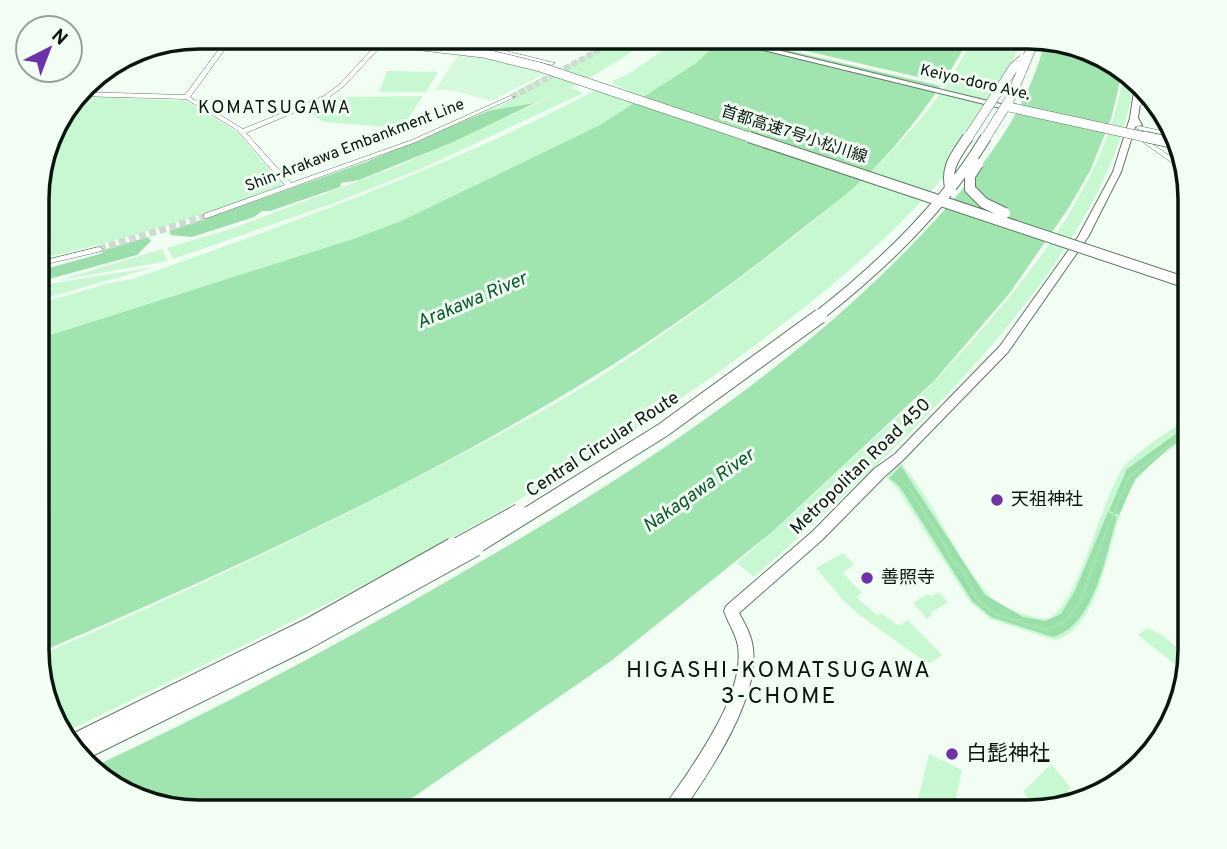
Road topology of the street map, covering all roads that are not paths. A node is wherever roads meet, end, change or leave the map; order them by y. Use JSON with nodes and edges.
{"nodes":[{"id":1,"x":222,"y":49,"type":"edge"},
{"id":2,"x":373,"y":49,"type":"edge"},
{"id":3,"x":435,"y":49,"type":"edge"},
{"id":4,"x":450,"y":49,"type":"edge"},
{"id":5,"x":477,"y":49,"type":"edge"},
{"id":6,"x":493,"y":49,"type":"edge"},
{"id":7,"x":768,"y":49,"type":"edge"},
{"id":8,"x":789,"y":49,"type":"edge"},
{"id":9,"x":1027,"y":49,"type":"edge"},
{"id":10,"x":1031,"y":49,"type":"edge"},
{"id":11,"x":1023,"y":59,"type":"junction"},
{"id":12,"x":92,"y":94,"type":"edge"},
{"id":13,"x":187,"y":97,"type":"junction"},
{"id":14,"x":512,"y":97,"type":"tunnel mouth"},
{"id":15,"x":1138,"y":97,"type":"edge"},
{"id":16,"x":1008,"y":100,"type":"junction"},
{"id":17,"x":1141,"y":100,"type":"edge"},
{"id":18,"x":1138,"y":105,"type":"junction"},
{"id":19,"x":1134,"y":118,"type":"junction"},
{"id":20,"x":1139,"y":128,"type":"joint"},
{"id":21,"x":242,"y":132,"type":"junction"},
{"id":22,"x":1163,"y":134,"type":"edge"},
{"id":23,"x":1163,"y":134,"type":"edge"},
{"id":24,"x":1146,"y":142,"type":"junction"},
{"id":25,"x":1167,"y":143,"type":"edge"},
{"id":26,"x":1168,"y":145,"type":"edge"},
{"id":27,"x":1123,"y":152,"type":"junction"},
{"id":28,"x":1173,"y":162,"type":"edge"},
{"id":29,"x":290,"y":187,"type":"junction"},
{"id":30,"x":207,"y":216,"type":"tunnel mouth"},
{"id":31,"x":1087,"y":244,"type":"junction"},
{"id":32,"x":99,"y":249,"type":"tunnel mouth"},
{"id":33,"x":49,"y":261,"type":"edge"},
{"id":34,"x":1178,"y":272,"type":"edge"},
{"id":35,"x":1178,"y":281,"type":"edge"},
{"id":36,"x":1178,"y":286,"type":"edge"},
{"id":37,"x":79,"y":740,"type":"edge"},
{"id":38,"x":86,"y":749,"type":"edge"},
{"id":39,"x":680,"y":800,"type":"edge"}],
"edges":[{"from":1,"to":13,"type":"street"},
{"from":2,"to":21,"type":"street"},
{"from":3,"to":6,"type":"street"},
{"from":4,"to":35,"type":"highway","name":"首都高速7号小松川線","bridge":true},
{"from":5,"to":31,"type":"highway","name":"首都高速7号小松川線","bridge":true},
{"from":7,"to":16,"type":"highway","name":"Keiyo-doro Ave."},
{"from":8,"to":16,"type":"highway","name":"Keiyo-doro Ave."},
{"from":9,"to":11,"type":"highway","name":"Central Circular Route","bridge":true},
{"from":10,"to":16,"type":"highway","name":"Central Circular Route","bridge":true},
{"from":11,"to":36,"type":"highway","bridge":true},
{"from":11,"to":37,"type":"highway","name":"Central Circular Route","bridge":true},
{"from":12,"to":13,"type":"street"},
{"from":13,"to":21,"type":"street"},
{"from":14,"to":29,"type":"street","name":"Shin-Arakawa Embankment Line"},
{"from":15,"to":18,"type":"main road","name":"Metropolitan Road 450"},
{"from":16,"to":22,"type":"highway","name":"Keiyo-doro Ave.","bridge":true},
{"from":16,"to":25,"type":"highway","name":"Keiyo-doro Ave.","bridge":true},
{"from":16,"to":31,"type":"highway","bridge":true},
{"from":16,"to":38,"type":"highway","name":"Central Circular Route","bridge":true},
{"from":17,"to":18,"type":"street"},
{"from":18,"to":19,"type":"main road","name":"Metropolitan Road 450"},
{"from":19,"to":20,"type":"main road"},
{"from":19,"to":27,"type":"main road","name":"Metropolitan Road 450"},
{"from":20,"to":23,"type":"street"},
{"from":21,"to":29,"type":"street"},
{"from":24,"to":26,"type":"street"},
{"from":24,"to":27,"type":"main road"},
{"from":24,"to":28,"type":"street"},
{"from":27,"to":39,"type":"main road","name":"Metropolitan Road 450"},
{"from":29,"to":30,"type":"street","name":"Shin-Arakawa Embankment Line"},
{"from":31,"to":34,"type":"highway","name":"首都高速7号小松川線"},
{"from":32,"to":33,"type":"street"}]}
